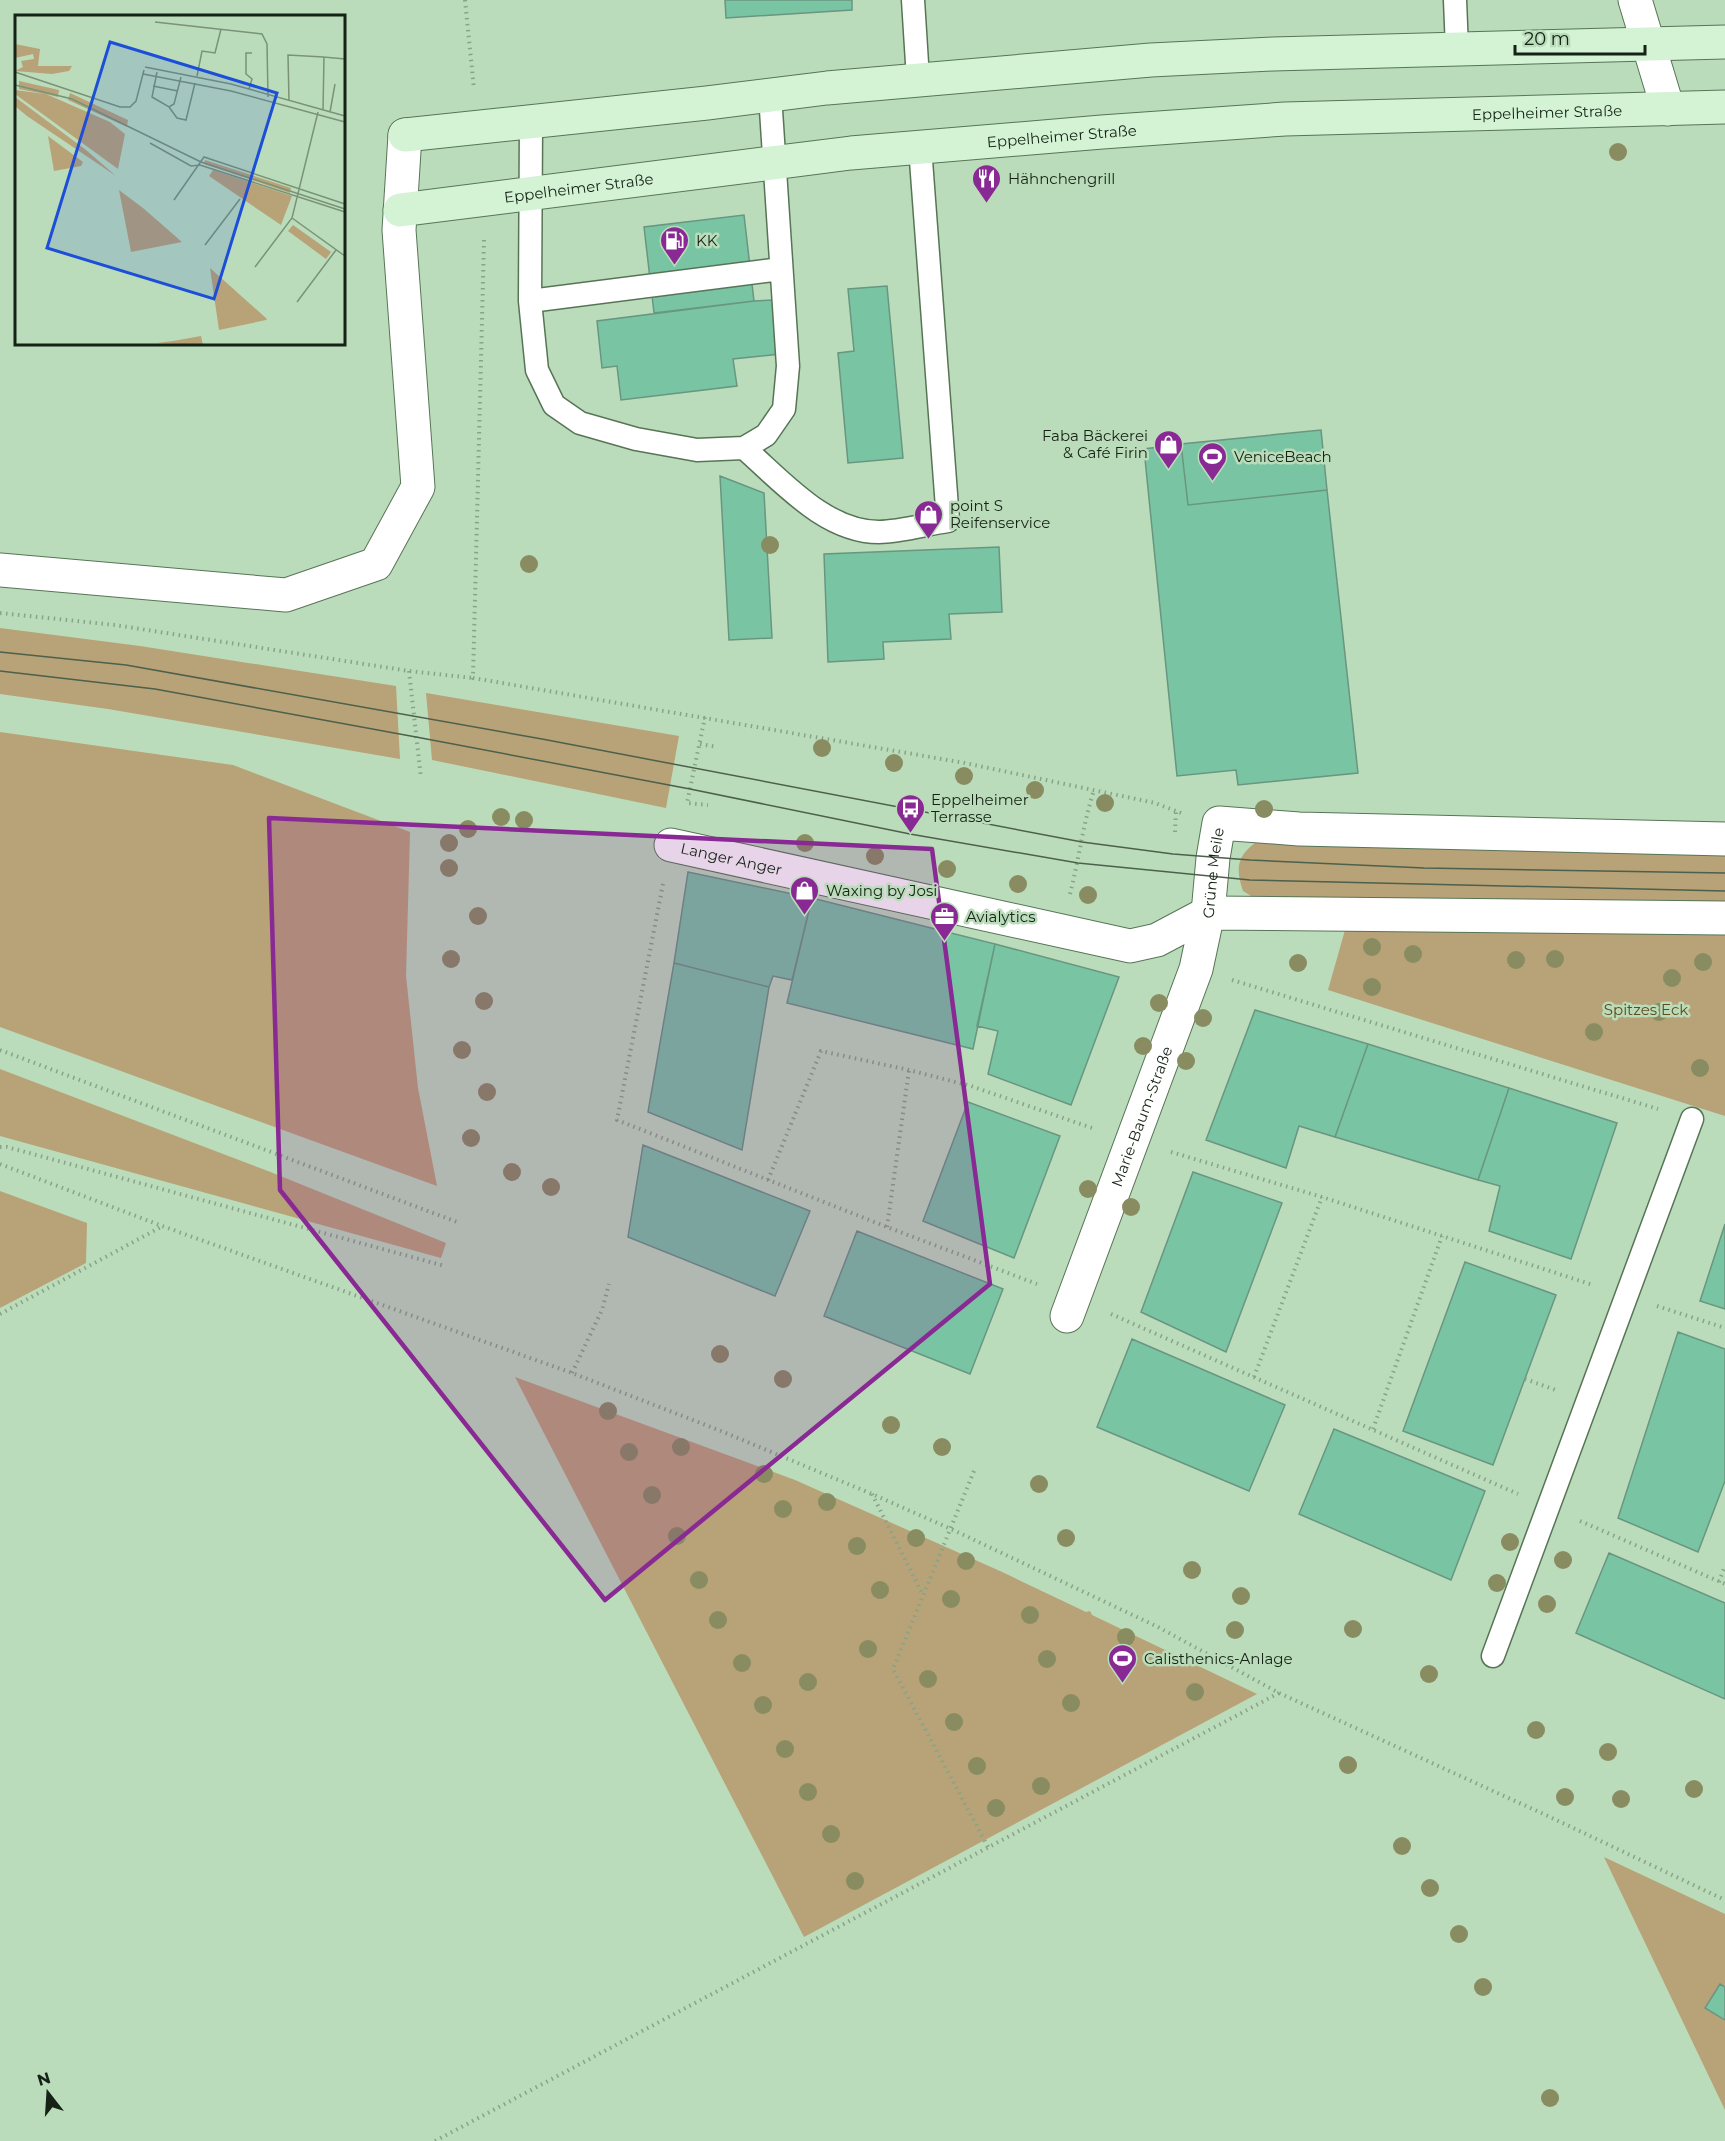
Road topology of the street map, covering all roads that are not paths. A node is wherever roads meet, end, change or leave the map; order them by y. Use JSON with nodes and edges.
{"nodes":[{"id":1,"x":913,"y":0,"type":"edge"},
{"id":2,"x":1455,"y":0,"type":"edge"},
{"id":3,"x":1635,"y":0,"type":"edge"},
{"id":4,"x":1725,"y":42,"type":"edge"},
{"id":5,"x":1649,"y":43,"type":"junction"},
{"id":6,"x":1457,"y":49,"type":"junction"},
{"id":7,"x":918,"y":79,"type":"junction"},
{"id":8,"x":770,"y":94,"type":"junction"},
{"id":9,"x":1725,"y":107,"type":"edge"},
{"id":10,"x":1668,"y":109,"type":"junction"},
{"id":11,"x":531,"y":122,"type":"junction"},
{"id":12,"x":405,"y":135,"type":"joint"},
{"id":13,"x":920,"y":147,"type":"junction"},
{"id":14,"x":775,"y":162,"type":"junction"},
{"id":15,"x":531,"y":194,"type":"junction"},
{"id":16,"x":400,"y":210,"type":"junction"},
{"id":17,"x":782,"y":269,"type":"junction"},
{"id":18,"x":530,"y":301,"type":"junction"},
{"id":19,"x":744,"y":448,"type":"junction"},
{"id":20,"x":0,"y":570,"type":"edge"},
{"id":21,"x":1725,"y":839,"type":"edge"},
{"id":22,"x":671,"y":845,"type":"road end"},
{"id":23,"x":1208,"y":913,"type":"junction"},
{"id":24,"x":1725,"y":918,"type":"edge"},
{"id":25,"x":1692,"y":1119,"type":"road end"},
{"id":26,"x":1070,"y":1307,"type":"road end"},
{"id":27,"x":1493,"y":1656,"type":"dead end"}],
"edges":[{"from":1,"to":7,"type":"lane"},
{"from":2,"to":6,"type":"lane"},
{"from":3,"to":5,"type":"street"},
{"from":4,"to":5,"type":"main road"},
{"from":5,"to":6,"type":"main road"},
{"from":5,"to":10,"type":"street"},
{"from":6,"to":7,"type":"main road"},
{"from":7,"to":8,"type":"main road"},
{"from":8,"to":11,"type":"main road"},
{"from":8,"to":14,"type":"lane"},
{"from":9,"to":10,"type":"main road","name":"Eppelheimer Straße"},
{"from":10,"to":13,"type":"main road","name":"Eppelheimer Straße"},
{"from":11,"to":12,"type":"main road"},
{"from":11,"to":15,"type":"lane"},
{"from":12,"to":16,"type":"street"},
{"from":13,"to":14,"type":"main road","name":"Eppelheimer Straße"},
{"from":13,"to":19,"type":"lane"},
{"from":14,"to":15,"type":"main road","name":"Eppelheimer Straße"},
{"from":14,"to":17,"type":"lane"},
{"from":15,"to":16,"type":"main road","name":"Eppelheimer Straße"},
{"from":15,"to":18,"type":"lane"},
{"from":16,"to":20,"type":"street"},
{"from":17,"to":18,"type":"lane"},
{"from":17,"to":19,"type":"lane"},
{"from":18,"to":19,"type":"lane"},
{"from":21,"to":23,"type":"street","name":"Grüne Meile"},
{"from":22,"to":23,"type":"street","name":"Langer Anger"},
{"from":23,"to":24,"type":"street","name":"Grüne Meile"},
{"from":23,"to":26,"type":"street","name":"Marie-Baum-Straße"},
{"from":25,"to":27,"type":"lane"}]}
